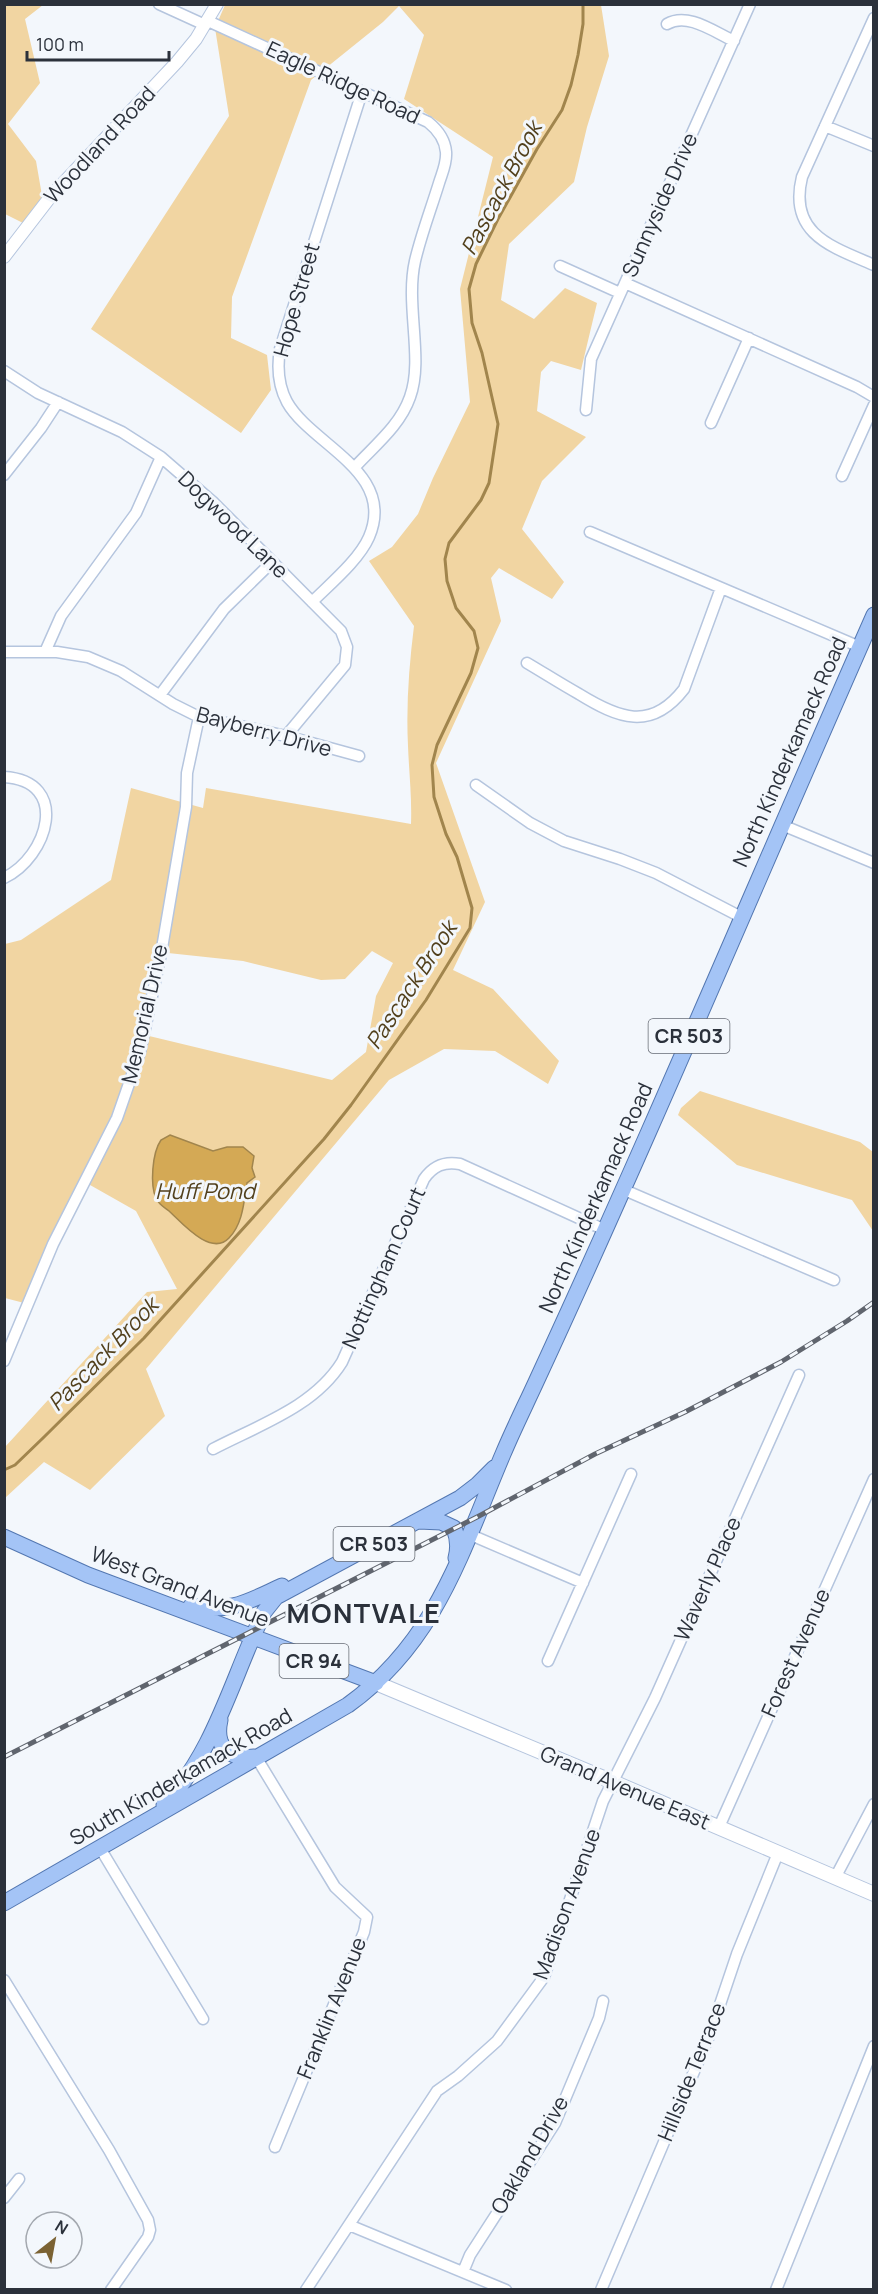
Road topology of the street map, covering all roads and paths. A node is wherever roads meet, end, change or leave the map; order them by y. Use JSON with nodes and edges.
{"nodes":[{"id":1,"x":159,"y":4,"type":"edge"},
{"id":2,"x":217,"y":4,"type":"edge"},
{"id":3,"x":750,"y":4,"type":"edge"},
{"id":4,"x":873,"y":18,"type":"edge"},
{"id":5,"x":206,"y":23,"type":"junction"},
{"id":6,"x":667,"y":24,"type":"dead end"},
{"id":7,"x":734,"y":41,"type":"junction"},
{"id":8,"x":362,"y":92,"type":"junction"},
{"id":9,"x":825,"y":126,"type":"junction"},
{"id":10,"x":873,"y":147,"type":"edge"},
{"id":11,"x":4,"y":257,"type":"edge"},
{"id":12,"x":873,"y":265,"type":"edge"},
{"id":13,"x":560,"y":266,"type":"dead end"},
{"id":14,"x":622,"y":288,"type":"junction"},
{"id":15,"x":749,"y":338,"type":"junction"},
{"id":16,"x":4,"y":371,"type":"edge"},
{"id":17,"x":873,"y":397,"type":"edge"},
{"id":18,"x":58,"y":402,"type":"junction"},
{"id":19,"x":873,"y":405,"type":"edge"},
{"id":20,"x":586,"y":410,"type":"dead end"},
{"id":21,"x":711,"y":423,"type":"dead end"},
{"id":22,"x":161,"y":457,"type":"junction"},
{"id":23,"x":354,"y":468,"type":"junction"},
{"id":24,"x":4,"y":475,"type":"edge"},
{"id":25,"x":842,"y":476,"type":"dead end"},
{"id":26,"x":590,"y":532,"type":"dead end"},
{"id":27,"x":272,"y":562,"type":"junction"},
{"id":28,"x":721,"y":588,"type":"junction"},
{"id":29,"x":312,"y":602,"type":"junction"},
{"id":30,"x":873,"y":615,"type":"edge"},
{"id":31,"x":860,"y":647,"type":"junction"},
{"id":32,"x":4,"y":652,"type":"edge"},
{"id":33,"x":45,"y":652,"type":"junction"},
{"id":34,"x":527,"y":663,"type":"dead end"},
{"id":35,"x":160,"y":695,"type":"junction"},
{"id":36,"x":199,"y":717,"type":"junction"},
{"id":37,"x":286,"y":736,"type":"junction"},
{"id":38,"x":359,"y":756,"type":"dead end"},
{"id":39,"x":4,"y":777,"type":"edge"},
{"id":40,"x":476,"y":785,"type":"dead end"},
{"id":41,"x":782,"y":825,"type":"junction"},
{"id":42,"x":873,"y":863,"type":"edge"},
{"id":43,"x":4,"y":878,"type":"edge"},
{"id":44,"x":741,"y":917,"type":"junction"},
{"id":45,"x":622,"y":1189,"type":"junction"},
{"id":46,"x":605,"y":1230,"type":"junction"},
{"id":47,"x":834,"y":1280,"type":"dead end"},
{"id":48,"x":4,"y":1361,"type":"edge"},
{"id":49,"x":799,"y":1375,"type":"dead end"},
{"id":50,"x":213,"y":1449,"type":"dead end"},
{"id":51,"x":502,"y":1455,"type":"junction"},
{"id":52,"x":631,"y":1474,"type":"dead end"},
{"id":53,"x":873,"y":1479,"type":"edge"},
{"id":54,"x":418,"y":1521,"type":"junction"},
{"id":55,"x":454,"y":1528,"type":"junction"},
{"id":56,"x":471,"y":1535,"type":"junction"},
{"id":57,"x":4,"y":1537,"type":"edge"},
{"id":58,"x":302,"y":1582,"type":"junction"},
{"id":59,"x":583,"y":1583,"type":"junction"},
{"id":60,"x":445,"y":1589,"type":"junction"},
{"id":61,"x":172,"y":1606,"type":"junction"},
{"id":62,"x":252,"y":1638,"type":"junction"},
{"id":63,"x":548,"y":1661,"type":"dead end"},
{"id":64,"x":376,"y":1683,"type":"junction"},
{"id":65,"x":224,"y":1705,"type":"junction"},
{"id":66,"x":256,"y":1757,"type":"junction"},
{"id":67,"x":613,"y":1782,"type":"junction"},
{"id":68,"x":873,"y":1804,"type":"edge"},
{"id":69,"x":144,"y":1822,"type":"junction"},
{"id":70,"x":719,"y":1827,"type":"junction"},
{"id":71,"x":100,"y":1848,"type":"junction"},
{"id":72,"x":778,"y":1853,"type":"junction"},
{"id":73,"x":835,"y":1878,"type":"junction"},
{"id":74,"x":873,"y":1894,"type":"edge"},
{"id":75,"x":4,"y":1902,"type":"edge"},
{"id":76,"x":4,"y":1980,"type":"edge"},
{"id":77,"x":603,"y":2001,"type":"dead end"},
{"id":78,"x":203,"y":2019,"type":"dead end"},
{"id":79,"x":872,"y":2052,"type":"edge"},
{"id":80,"x":275,"y":2146,"type":"dead end"},
{"id":81,"x":19,"y":2179,"type":"dead end"},
{"id":82,"x":4,"y":2198,"type":"edge"},
{"id":83,"x":349,"y":2225,"type":"junction"},
{"id":84,"x":463,"y":2272,"type":"junction"},
{"id":85,"x":111,"y":2289,"type":"edge"},
{"id":86,"x":306,"y":2289,"type":"edge"},
{"id":87,"x":506,"y":2289,"type":"edge"},
{"id":88,"x":601,"y":2289,"type":"edge"},
{"id":89,"x":776,"y":2289,"type":"edge"}],
"edges":[{"from":1,"to":5,"type":"street","name":"Eagle Ridge Road"},
{"from":2,"to":5,"type":"street","name":"Woodland Road"},
{"from":3,"to":7,"type":"street","name":"Sunnyside Drive"},
{"from":4,"to":9,"type":"street"},
{"from":5,"to":8,"type":"street","name":"Eagle Ridge Road"},
{"from":5,"to":11,"type":"street","name":"Woodland Road"},
{"from":6,"to":7,"type":"street"},
{"from":7,"to":14,"type":"street","name":"Sunnyside Drive"},
{"from":8,"to":23,"type":"street","name":"Hope Street"},
{"from":8,"to":23,"type":"street","name":"Eagle Ridge Road"},
{"from":9,"to":10,"type":"street"},
{"from":9,"to":12,"type":"street"},
{"from":13,"to":14,"type":"street"},
{"from":14,"to":15,"type":"street"},
{"from":14,"to":20,"type":"street","name":"Sunnyside Drive"},
{"from":15,"to":17,"type":"street"},
{"from":15,"to":21,"type":"street"},
{"from":16,"to":18,"type":"street","name":"Dogwood Lane"},
{"from":18,"to":22,"type":"street","name":"Dogwood Lane"},
{"from":18,"to":24,"type":"street"},
{"from":19,"to":25,"type":"street"},
{"from":22,"to":27,"type":"street","name":"Dogwood Lane"},
{"from":22,"to":33,"type":"street"},
{"from":23,"to":29,"type":"street","name":"Hope Street"},
{"from":26,"to":28,"type":"street"},
{"from":27,"to":29,"type":"street","name":"Dogwood Lane"},
{"from":27,"to":35,"type":"street"},
{"from":28,"to":31,"type":"street"},
{"from":28,"to":34,"type":"street"},
{"from":29,"to":37,"type":"street","name":"Dogwood Lane"},
{"from":30,"to":31,"type":"main road","name":"North Kinderkamack Road","number":"CR 503"},
{"from":31,"to":41,"type":"main road","name":"North Kinderkamack Road","number":"CR 503"},
{"from":32,"to":33,"type":"street","name":"Bayberry Drive"},
{"from":33,"to":35,"type":"street","name":"Bayberry Drive"},
{"from":35,"to":36,"type":"street","name":"Bayberry Drive"},
{"from":36,"to":37,"type":"street","name":"Bayberry Drive"},
{"from":36,"to":48,"type":"street","name":"Memorial Drive"},
{"from":37,"to":38,"type":"street","name":"Bayberry Drive"},
{"from":39,"to":43,"type":"street"},
{"from":40,"to":44,"type":"street"},
{"from":41,"to":42,"type":"street"},
{"from":41,"to":44,"type":"main road","name":"North Kinderkamack Road","number":"CR 503"},
{"from":44,"to":45,"type":"main road","name":"North Kinderkamack Road","number":"CR 503"},
{"from":45,"to":46,"type":"main road","name":"North Kinderkamack Road","number":"CR 503"},
{"from":45,"to":47,"type":"street"},
{"from":46,"to":50,"type":"street","name":"Nottingham Court"},
{"from":46,"to":51,"type":"main road","name":"North Kinderkamack Road","number":"CR 503"},
{"from":49,"to":67,"type":"street","name":"Waverly Place"},
{"from":51,"to":54,"type":"main road","number":"CR 503"},
{"from":51,"to":56,"type":"main road","name":"North Kinderkamack Road","number":"CR 503"},
{"from":52,"to":59,"type":"street"},
{"from":53,"to":70,"type":"street","name":"Forest Avenue"},
{"from":54,"to":55,"type":"main road"},
{"from":54,"to":58,"type":"main road","number":"CR 503"},
{"from":55,"to":56,"type":"main road"},
{"from":55,"to":60,"type":"main road"},
{"from":56,"to":59,"type":"street"},
{"from":56,"to":60,"type":"main road","name":"North Kinderkamack Road","number":"CR 503"},
{"from":57,"to":61,"type":"main road","name":"West Grand Avenue","number":"CR 94"},
{"from":58,"to":61,"type":"main road"},
{"from":58,"to":62,"type":"main road","number":"CR 503"},
{"from":59,"to":63,"type":"street"},
{"from":60,"to":64,"type":"main road","name":"North Kinderkamack Road","number":"CR 503"},
{"from":61,"to":62,"type":"main road","name":"West Grand Avenue","number":"CR 94"},
{"from":62,"to":64,"type":"main road","name":"West Grand Avenue","number":"CR 94"},
{"from":62,"to":65,"type":"main road","number":"CR 503"},
{"from":64,"to":66,"type":"main road","name":"South Kinderkamack Road","number":"CR 503"},
{"from":64,"to":67,"type":"main road","name":"Grand Avenue East","number":"CR 94"},
{"from":65,"to":66,"type":"main road"},
{"from":65,"to":69,"type":"main road","number":"CR 503"},
{"from":66,"to":69,"type":"main road","name":"South Kinderkamack Road","number":"CR 503"},
{"from":66,"to":80,"type":"street","name":"Franklin Avenue"},
{"from":67,"to":70,"type":"main road","name":"Grand Avenue East","number":"CR 94"},
{"from":67,"to":83,"type":"street","name":"Madison Avenue"},
{"from":68,"to":73,"type":"street"},
{"from":69,"to":71,"type":"main road","name":"South Kinderkamack Road","number":"CR 503"},
{"from":70,"to":72,"type":"main road","name":"Grand Avenue East","number":"CR 94"},
{"from":71,"to":75,"type":"main road","name":"South Kinderkamack Road","number":"CR 503"},
{"from":71,"to":78,"type":"street"},
{"from":72,"to":73,"type":"main road","name":"Grand Avenue East","number":"CR 94"},
{"from":72,"to":88,"type":"street","name":"Hillside Terrace"},
{"from":73,"to":74,"type":"main road","name":"Grand Avenue East","number":"CR 94"},
{"from":76,"to":85,"type":"street"},
{"from":77,"to":84,"type":"street","name":"Oakland Drive"},
{"from":79,"to":89,"type":"street"},
{"from":81,"to":82,"type":"street"},
{"from":83,"to":84,"type":"street"},
{"from":83,"to":86,"type":"street","name":"Madison Avenue"},
{"from":84,"to":87,"type":"street"}]}
